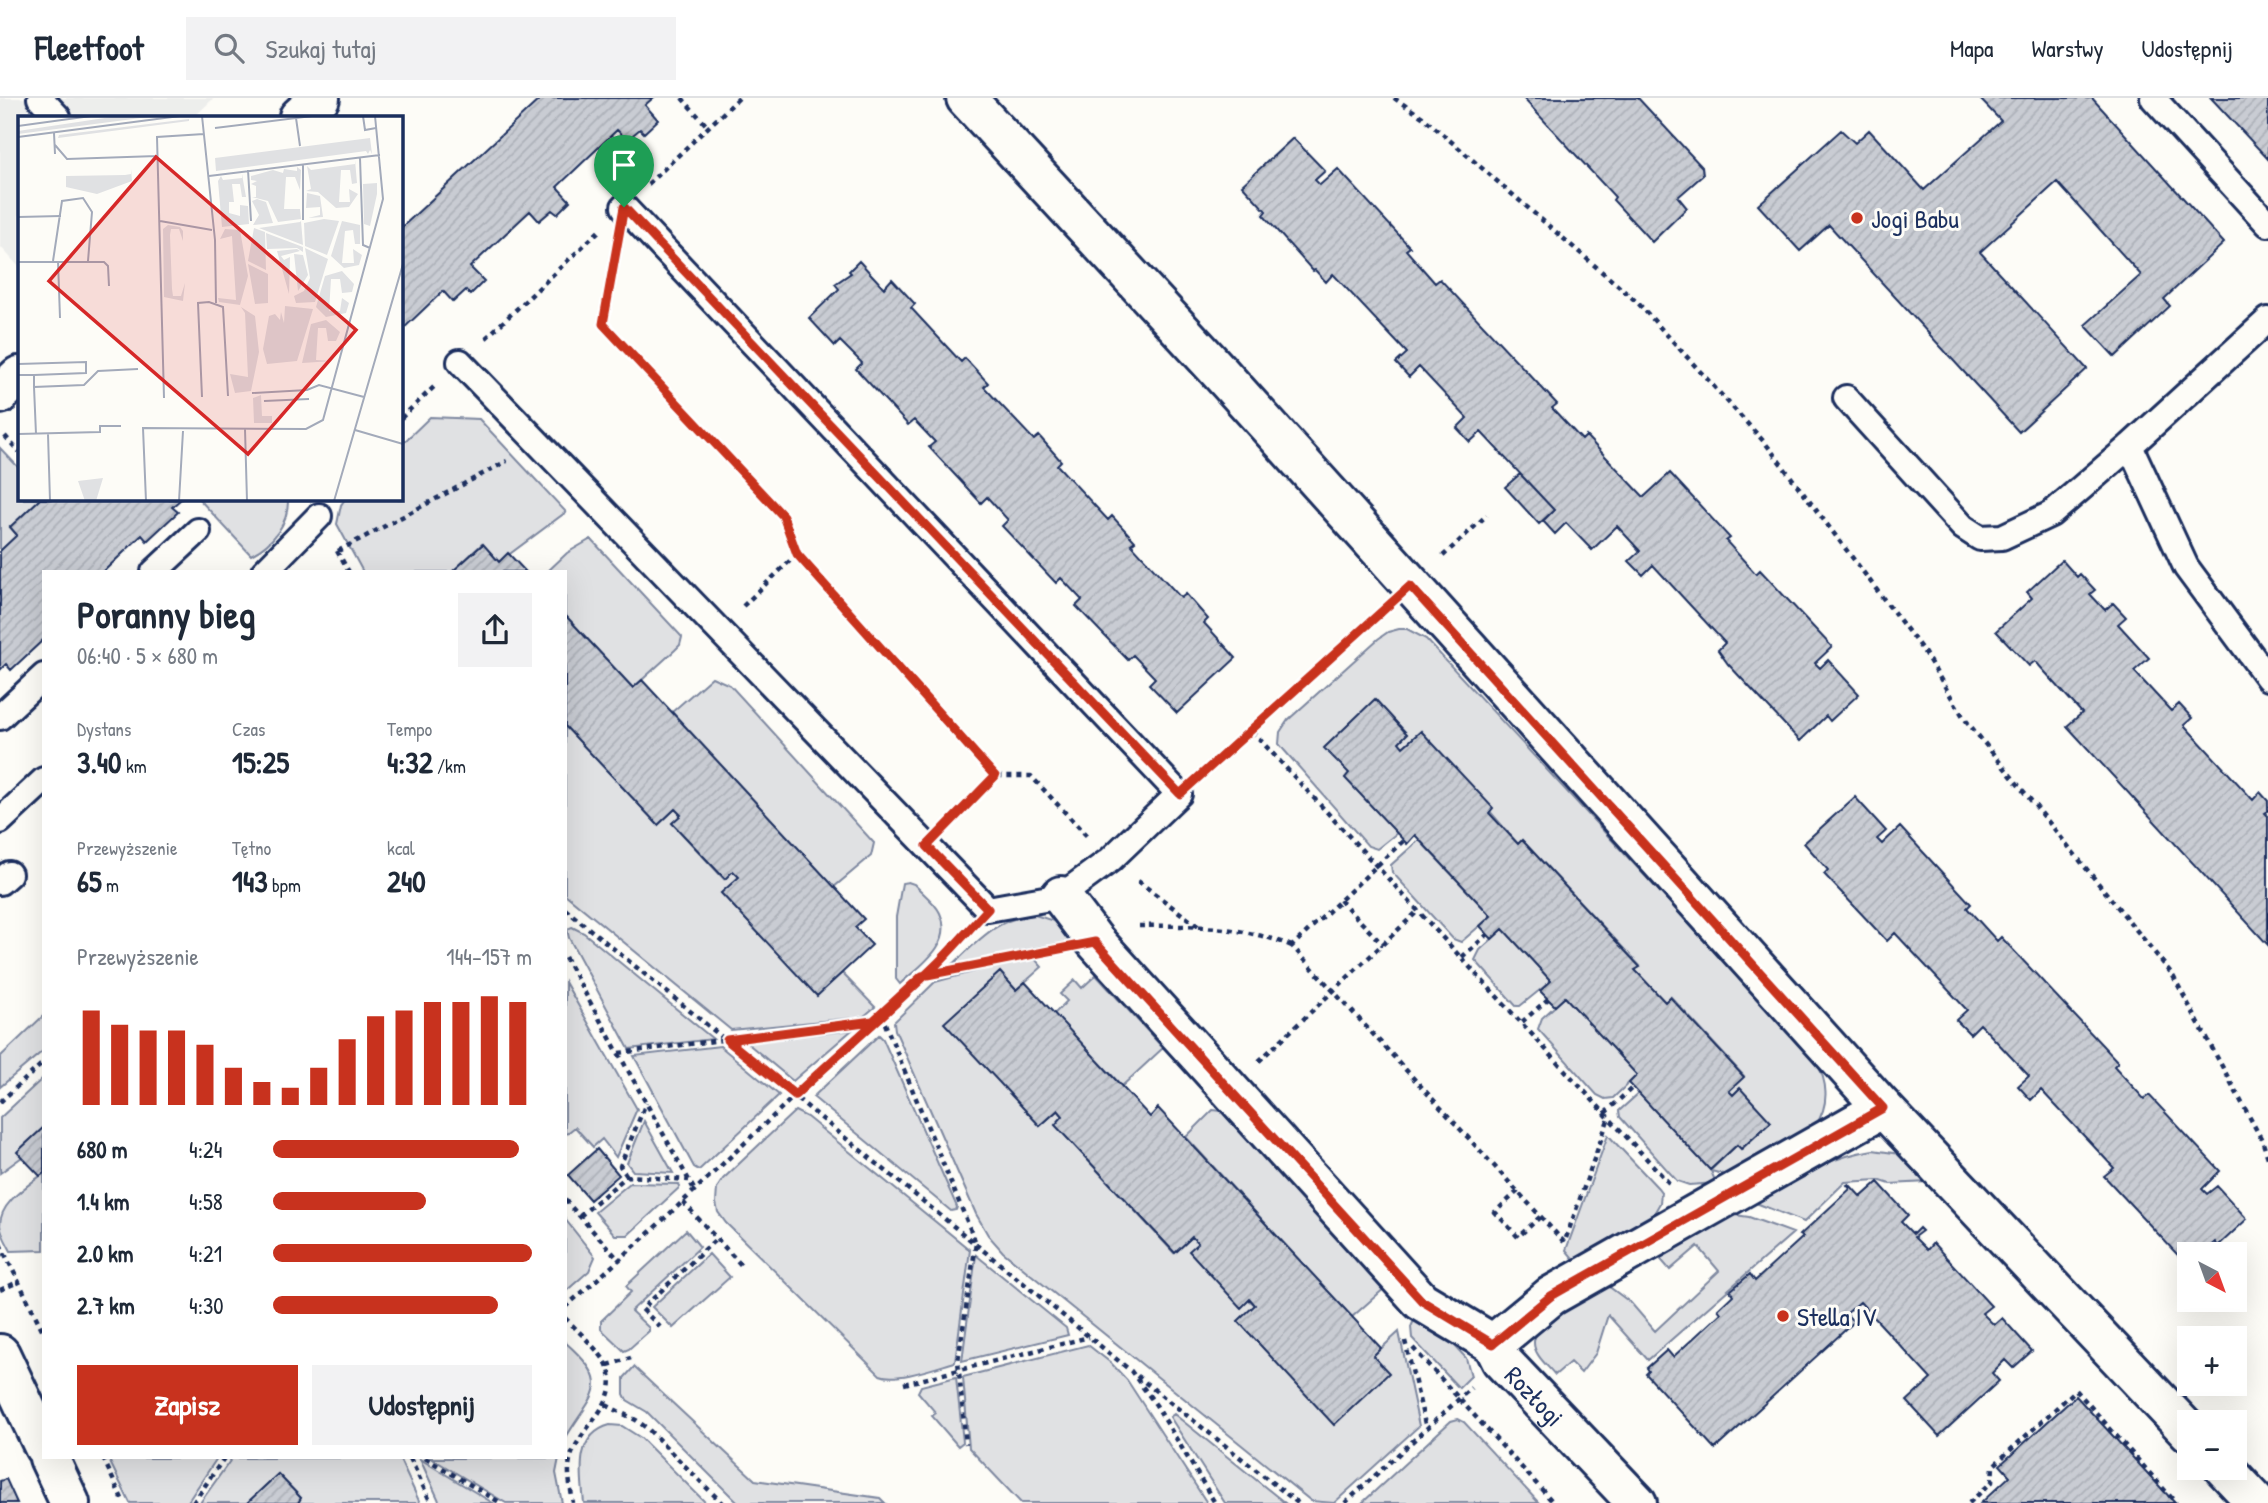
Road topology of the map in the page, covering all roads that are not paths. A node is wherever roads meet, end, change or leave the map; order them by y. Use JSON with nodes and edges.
{"nodes":[{"id":1,"x":40,"y":98,"type":"edge"},
{"id":2,"x":320,"y":98,"type":"edge"},
{"id":3,"x":966,"y":98,"type":"edge"},
{"id":4,"x":2153,"y":98,"type":"edge"},
{"id":5,"x":57,"y":116,"type":"edge"},
{"id":6,"x":300,"y":116,"type":"edge"},
{"id":7,"x":624,"y":207,"type":"road end"},
{"id":8,"x":2268,"y":224,"type":"edge"},
{"id":9,"x":2268,"y":320,"type":"edge"},
{"id":10,"x":460,"y":362,"type":"road end"},
{"id":11,"x":18,"y":377,"type":"edge"},
{"id":12,"x":0,"y":394,"type":"edge"},
{"id":13,"x":1846,"y":398,"type":"dead end"},
{"id":14,"x":2130,"y":446,"type":"junction"},
{"id":15,"x":319,"y":516,"type":"dead end"},
{"id":16,"x":198,"y":531,"type":"dead end"},
{"id":17,"x":156,"y":570,"type":"edge"},
{"id":18,"x":266,"y":570,"type":"edge"},
{"id":19,"x":42,"y":678,"type":"edge"},
{"id":20,"x":2268,"y":678,"type":"edge"},
{"id":21,"x":0,"y":717,"type":"edge"},
{"id":22,"x":42,"y":782,"type":"edge"},
{"id":23,"x":0,"y":821,"type":"edge"},
{"id":24,"x":1061,"y":896,"type":"junction"},
{"id":25,"x":1883,"y":1108,"type":"junction"},
{"id":26,"x":1497,"y":1352,"type":"junction"},
{"id":27,"x":0,"y":1354,"type":"edge"},
{"id":28,"x":2177,"y":1419,"type":"edge"},
{"id":29,"x":42,"y":1443,"type":"edge"},
{"id":30,"x":49,"y":1459,"type":"edge"},
{"id":31,"x":2235,"y":1480,"type":"edge"},
{"id":32,"x":70,"y":1503,"type":"edge"},
{"id":33,"x":1637,"y":1503,"type":"edge"},
{"id":34,"x":2257,"y":1503,"type":"edge"}],
"edges":[{"from":1,"to":5,"type":"lane"},
{"from":2,"to":6,"type":"street"},
{"from":3,"to":25,"type":"street"},
{"from":4,"to":8,"type":"lane"},
{"from":7,"to":24,"type":"lane"},
{"from":9,"to":14,"type":"lane"},
{"from":10,"to":24,"type":"lane"},
{"from":11,"to":12,"type":"street"},
{"from":13,"to":14,"type":"lane"},
{"from":14,"to":20,"type":"lane"},
{"from":15,"to":18,"type":"lane"},
{"from":16,"to":17,"type":"lane"},
{"from":19,"to":21,"type":"lane"},
{"from":22,"to":23,"type":"lane"},
{"from":24,"to":26,"type":"street","name":"Rozłogi"},
{"from":25,"to":26,"type":"street"},
{"from":25,"to":28,"type":"street"},
{"from":26,"to":33,"type":"street","name":"Rozłogi"},
{"from":27,"to":29,"type":"street"},
{"from":30,"to":32,"type":"street"},
{"from":31,"to":34,"type":"street"}]}
